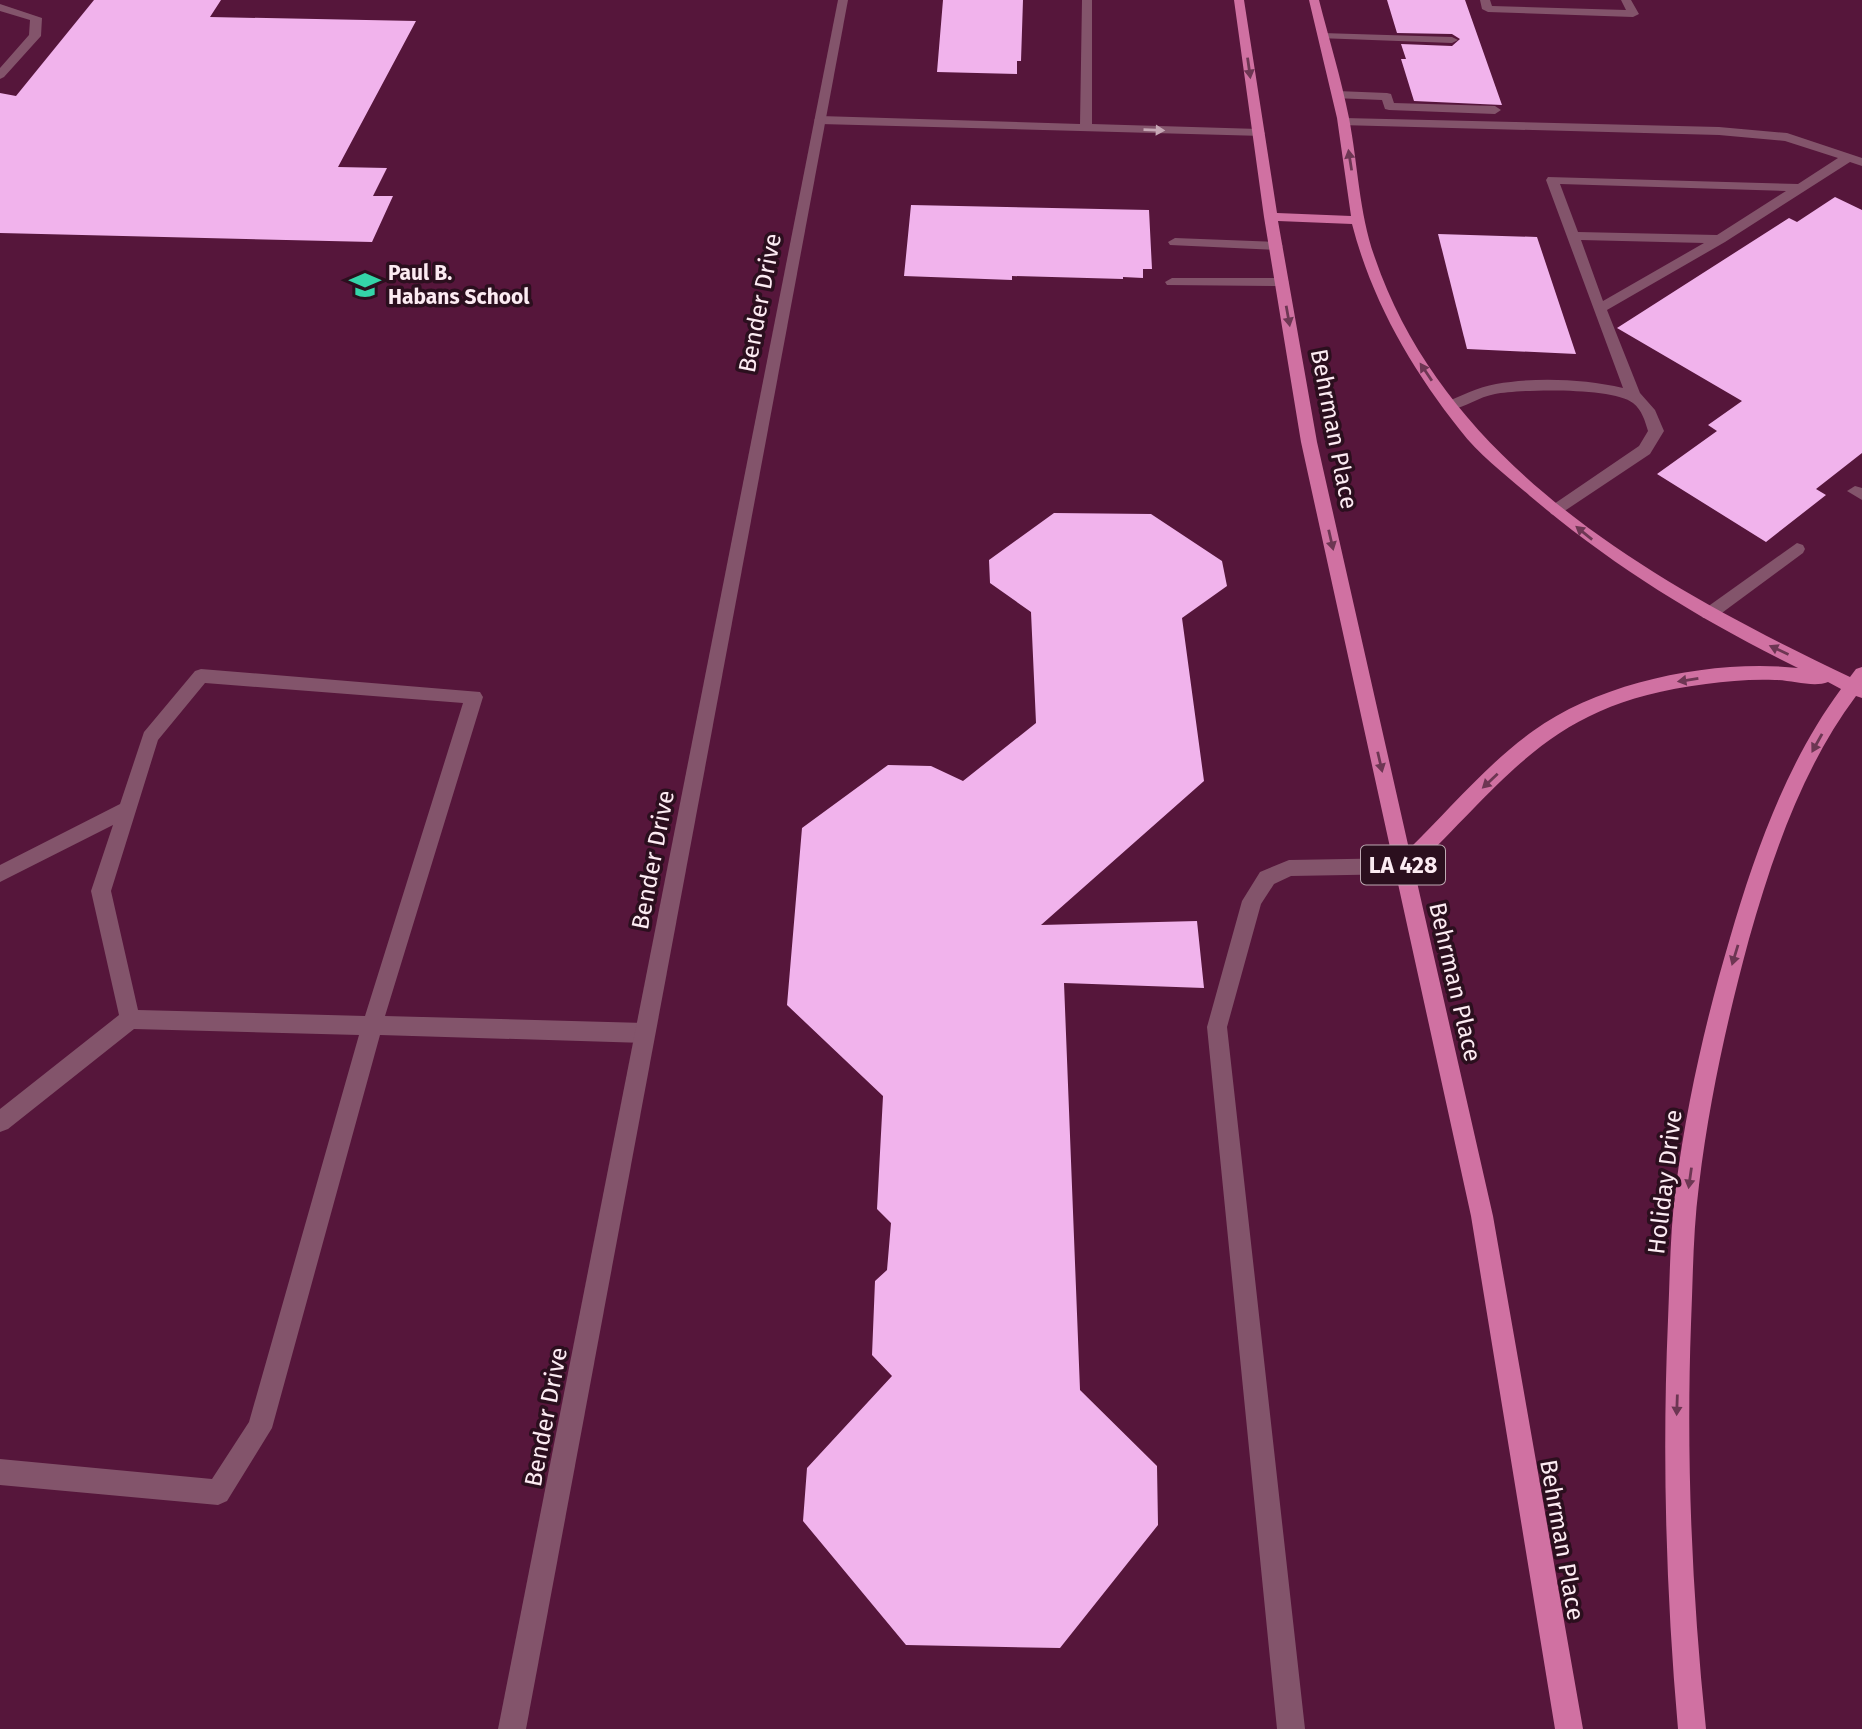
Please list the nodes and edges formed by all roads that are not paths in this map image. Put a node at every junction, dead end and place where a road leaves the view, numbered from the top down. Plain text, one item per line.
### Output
1 (843, 0) edge
2 (1087, 0) edge
3 (1239, 0) edge
4 (1314, 0) edge
5 (1485, 0) edge
6 (1626, 0) edge
7 (0, 7) edge
8 (1322, 36) junction
9 (1452, 40) dead end
10 (0, 75) edge
11 (1337, 95) junction
12 (1494, 110) dead end
13 (821, 120) junction
14 (1344, 122) junction
15 (1086, 128) junction
16 (1259, 133) junction
17 (1856, 159) edge
18 (1801, 188) junction
19 (1271, 218) junction
20 (1359, 220) junction
21 (1572, 236) junction
22 (1720, 239) junction
23 (1175, 242) dead end
24 (1276, 246) junction
25 (1172, 282) dead end
26 (1282, 282) junction
27 (1599, 309) junction
28 (1634, 396) junction
29 (1449, 406) junction
30 (1557, 510) junction
31 (1797, 549) dead end
32 (1709, 614) junction
33 (1859, 683) edge
34 (128, 808) junction
35 (1404, 866) junction
36 (0, 874) edge
37 (130, 1019) junction
38 (372, 1026) junction
39 (645, 1033) junction
40 (0, 1122) edge
41 (0, 1472) edge
42 (512, 1729) edge
43 (1291, 1729) edge
44 (1569, 1729) edge
45 (1692, 1729) edge

1 - 13 street, Bender Drive
2 - 15 street
3 -> 16 main road, Behrman Place / LA 428
4 - 8 main road
5 - 6 street
7 - 10 street
8 - 9 street
8 - 11 main road
11 - 12 street
11 - 14 main road
13 - 15 street
13 - 39 street, Bender Drive
14 - 17 street
20 -> 14 main road
15 -> 16 street
16 - 19 main road, Behrman Place / LA 428
17 - 18 street
18 - 21 street
18 - 22 street
19 - 20 main road
19 - 24 main road, Behrman Place / LA 428
29 -> 20 main road
21 - 22 street
21 - 27 street
22 - 27 street
23 - 24 street
24 - 26 main road, Behrman Place / LA 428
25 - 26 street
26 -> 35 main road, Behrman Place / LA 428
27 - 28 street
28 - 29 street
28 - 30 street
29 - 30 main road
32 -> 30 main road
31 - 32 street
33 -> 32 main road
33 -> 35 main road
33 -> 45 main road, Holiday Drive
34 - 36 street
34 - 37 street
34 - 38 street
35 - 43 street
35 - 44 main road, Behrman Place / LA 428
37 - 38 street
37 - 40 street
38 - 39 street
38 - 41 street
39 - 42 street, Bender Drive

